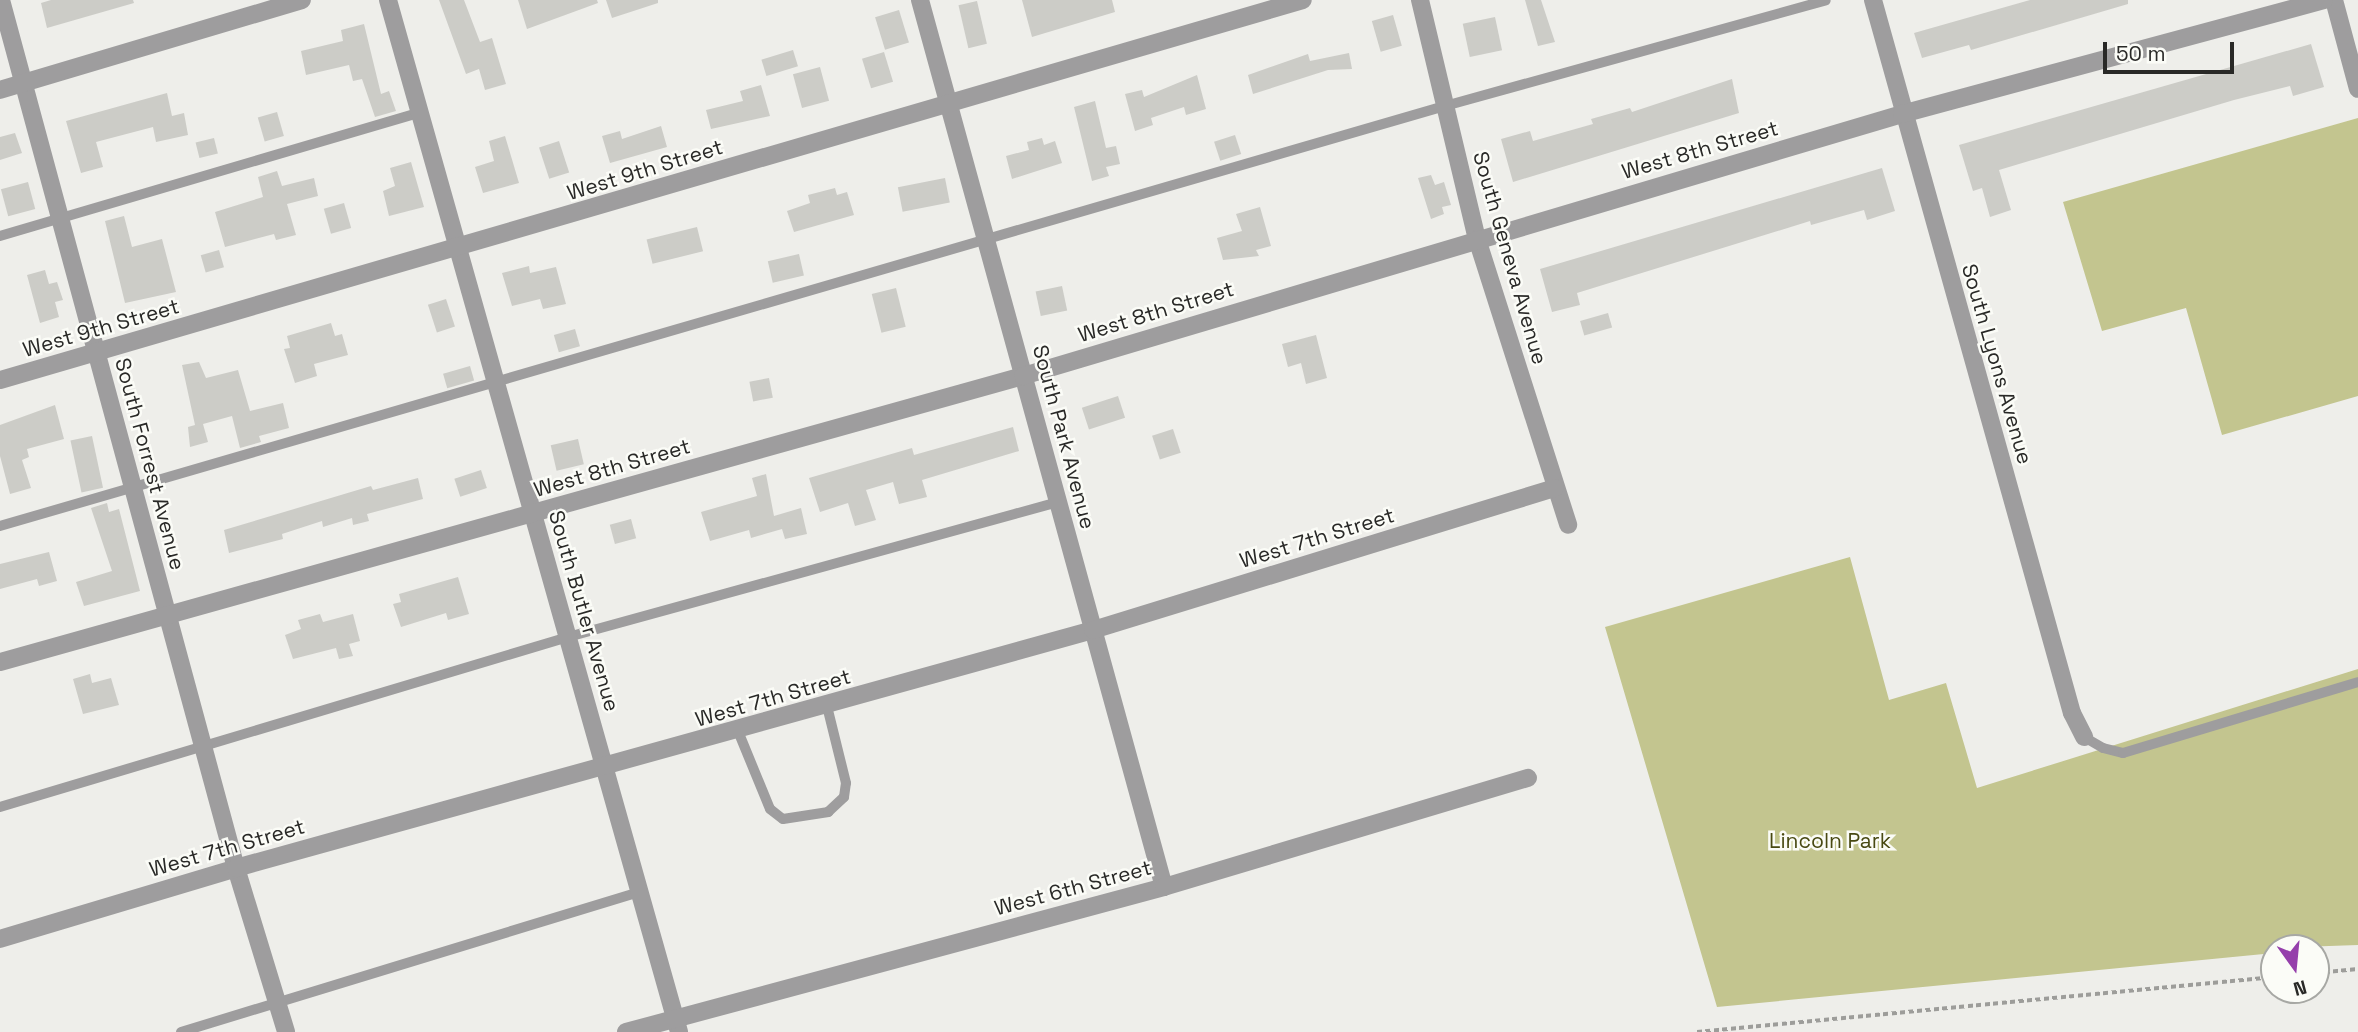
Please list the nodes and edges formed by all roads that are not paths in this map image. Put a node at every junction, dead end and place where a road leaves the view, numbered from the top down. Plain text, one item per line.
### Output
1 (1, 0) edge
2 (302, 0) edge
3 (388, 0) edge
4 (920, 0) edge
5 (1303, 0) edge
6 (1420, 0) edge
7 (1826, 0) edge
8 (1873, 0) edge
9 (2324, 0) edge
10 (2334, 0) edge
11 (2351, 36) edge
12 (24, 83) junction
13 (2358, 89) edge
14 (0, 90) edge
15 (948, 103) junction
16 (1446, 106) junction
17 (419, 112) junction
18 (1902, 114) junction
19 (60, 218) junction
20 (0, 236) edge
21 (1478, 239) junction
22 (986, 241) junction
23 (458, 250) junction
24 (96, 352) junction
25 (1023, 376) junction
26 (0, 380) edge
27 (495, 382) junction
28 (132, 486) junction
29 (1555, 488) junction
30 (1058, 502) junction
31 (533, 514) junction
32 (1568, 525) dead end
33 (0, 526) edge
34 (167, 613) junction
35 (1093, 630) junction
36 (568, 637) junction
37 (0, 662) edge
38 (2358, 682) edge
39 (827, 706) junction
40 (738, 732) junction
41 (2084, 737) joint
42 (203, 746) junction
43 (605, 769) junction
44 (1528, 778) dead end
45 (0, 807) edge
46 (236, 868) junction
47 (1164, 887) junction
48 (640, 892) junction
49 (0, 939) edge
50 (277, 1003) junction
51 (677, 1025) edge
52 (181, 1032) edge
53 (286, 1032) edge
54 (626, 1032) edge

1 - 12 street, South Forrest Avenue
2 - 12 street
3 - 17 street, South Butler Avenue
4 - 15 street, South Park Avenue
5 - 15 street, West 9th Street
6 - 16 street, South Geneva Avenue
7 - 16 lane
8 - 18 street, South Lyons Avenue
9 - 18 street, West 8th Street
10 - 11 street
11 - 13 street
12 - 14 street
12 - 19 street, South Forrest Avenue
15 - 22 street, South Park Avenue
15 - 23 street, West 9th Street
16 - 21 street, South Geneva Avenue
16 - 22 lane
17 - 19 lane
17 - 23 street, South Butler Avenue
18 - 21 street, West 8th Street
18 - 41 street, South Lyons Avenue
19 - 20 lane
19 - 24 street, South Forrest Avenue
21 - 25 street, West 8th Street
21 - 29 street, South Geneva Avenue
22 - 25 street, South Park Avenue
22 - 27 lane
23 - 24 street, West 9th Street
23 - 27 street, South Butler Avenue
24 - 26 street, West 9th Street
24 - 28 street, South Forrest Avenue
25 - 30 street, South Park Avenue
25 - 31 street, West 8th Street
27 - 28 lane
27 - 31 street, South Butler Avenue
28 - 33 lane
28 - 34 street, South Forrest Avenue
29 - 32 street, South Geneva Avenue
29 - 35 street, West 7th Street
30 - 35 street, South Park Avenue
30 - 36 lane
31 - 34 street, West 8th Street
31 - 36 street, South Butler Avenue
34 - 37 street, West 8th Street
34 - 42 street, South Forrest Avenue
35 - 39 street, West 7th Street
35 - 47 street, South Park Avenue
36 - 42 lane
36 - 43 street, South Butler Avenue
38 - 41 lane
39 - 40 street, West 7th Street
39 - 40 lane
40 - 43 street, West 7th Street
42 - 45 lane
42 - 46 street, South Forrest Avenue
43 - 46 street, West 7th Street
43 - 48 street, South Butler Avenue
44 - 47 street, West 6th Street
46 - 49 street, West 7th Street
46 - 50 street
47 - 51 street, West 6th Street
48 - 50 lane
48 - 51 street, South Butler Avenue
50 - 52 lane
50 - 53 street
51 - 54 street, West 6th Street

